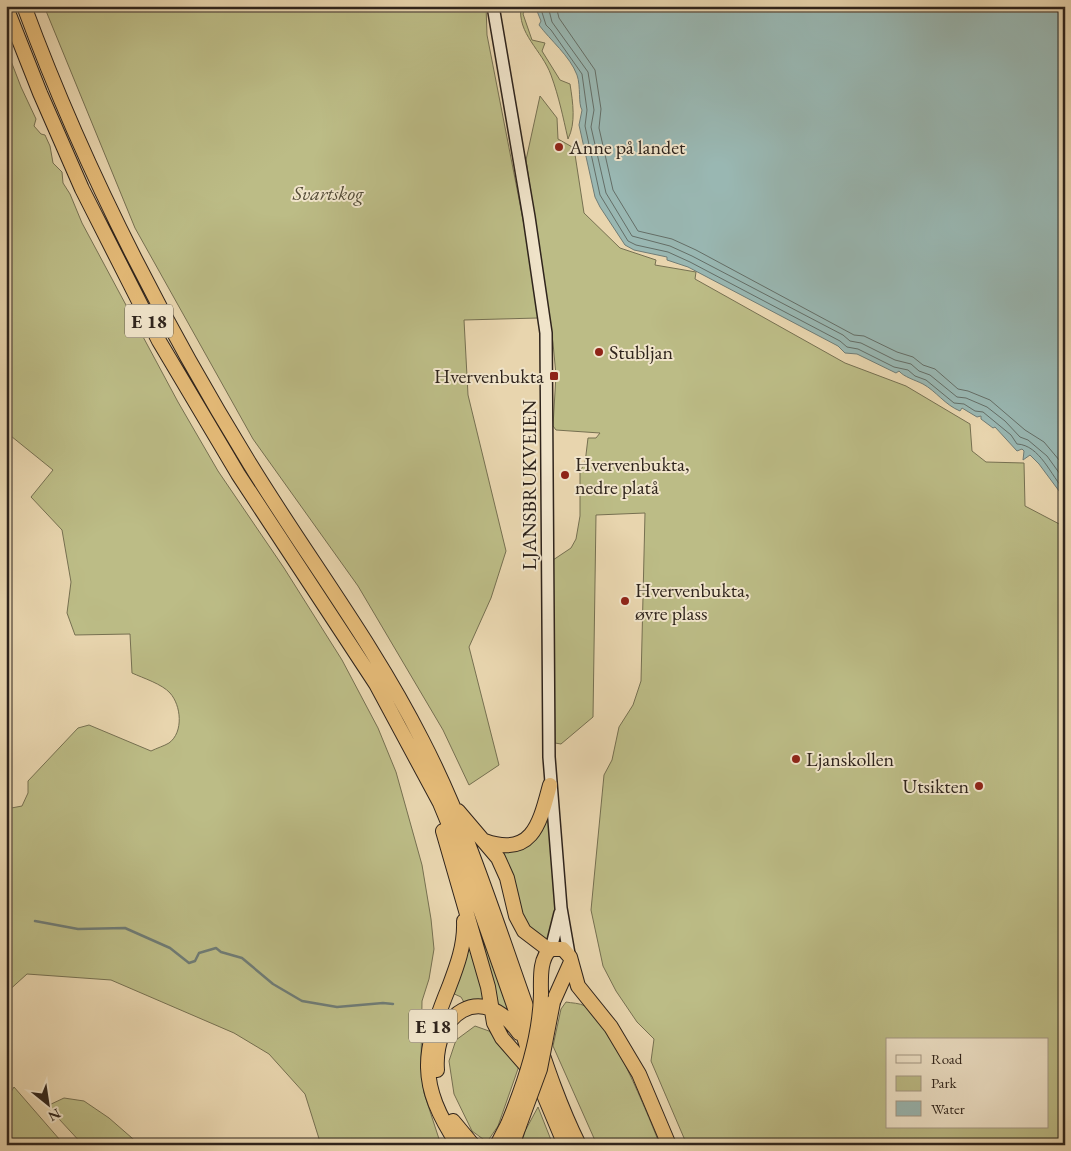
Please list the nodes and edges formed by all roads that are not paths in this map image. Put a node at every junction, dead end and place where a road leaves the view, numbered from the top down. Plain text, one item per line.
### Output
1 (24, 6) edge
2 (493, 6) edge
3 (6, 7) edge
4 (420, 767) junction
5 (550, 785) junction
6 (454, 807) junction
7 (485, 841) junction
8 (463, 905) junction
9 (561, 908) junction
10 (548, 954) junction
11 (568, 963) junction
12 (491, 1007) junction
13 (523, 1038) junction
14 (536, 1076) junction
15 (514, 1125) junction
16 (458, 1145) edge
17 (473, 1145) edge
18 (497, 1145) edge
19 (512, 1145) edge
20 (565, 1145) edge
21 (579, 1145) edge
22 (669, 1145) edge

1 - 6 highway, E 18
2 - 5 main road, LJANSBRUKVEIEN
3 - 4 highway, E 18
4 - 8 highway, E 18
4 - 13 highway, E 18
5 - 7 highway
5 - 9 main road, LJANSBRUKVEIEN
6 - 7 highway, E 18
6 - 21 highway, E 18
7 - 10 highway, E 18
8 - 12 highway, E 18
8 - 16 highway, E 18
9 - 10 main road, LJANSBRUKVEIEN
9 - 11 main road, LJANSBRUKVEIEN
10 - 11 highway, E 18
10 - 11 highway, E 18
10 - 15 highway, bridge
11 - 15 highway, bridge
11 - 22 highway
12 - 13 highway, E 18
12 - 14 highway, E 18
12 - 17 highway, E 18
13 - 14 highway, E 18
14 - 20 highway, E 18
15 - 18 highway
15 - 19 highway

